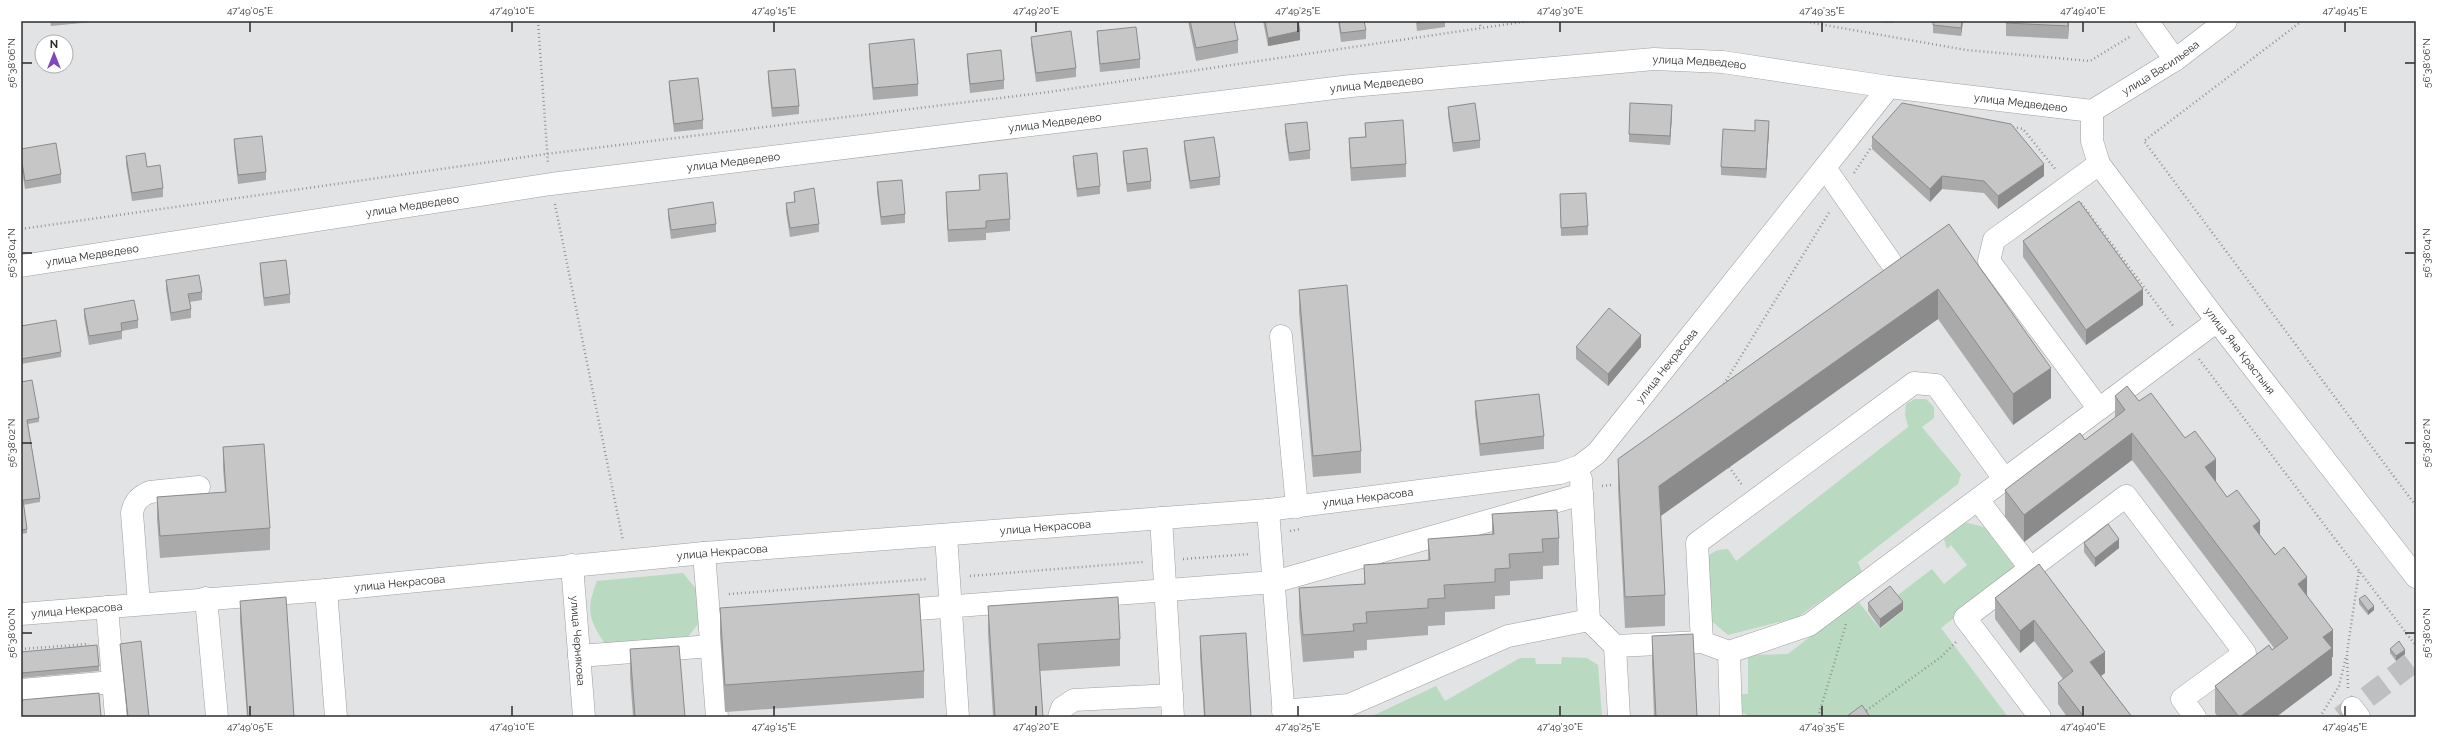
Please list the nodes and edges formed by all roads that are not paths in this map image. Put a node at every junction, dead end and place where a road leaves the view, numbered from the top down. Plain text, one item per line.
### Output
1 (2226, 21) edge
2 (2148, 22) edge
3 (2175, 60) junction
4 (1889, 87) junction
5 (2092, 111) junction
6 (2099, 164) junction
7 (1825, 168) junction
8 (1890, 261) dead end
9 (21, 266) edge
10 (2217, 321) junction
11 (1282, 336) dead end
12 (2099, 409) junction
13 (1580, 466) junction
14 (2005, 480) junction
15 (200, 487) dead end
16 (1582, 494) junction
17 (1978, 500) junction
18 (1297, 507) junction
19 (1268, 510) junction
20 (1161, 518) junction
21 (946, 535) junction
22 (704, 553) junction
23 (572, 565) junction
24 (2031, 569) junction
25 (2416, 577) edge
26 (1274, 582) junction
27 (326, 590) junction
28 (1165, 592) junction
29 (206, 598) junction
30 (139, 604) junction
31 (107, 607) junction
32 (951, 607) junction
33 (873, 613) edge
34 (21, 614) edge
35 (772, 620) edge
36 (1589, 620) junction
37 (711, 636) junction
38 (1702, 642) junction
39 (1615, 646) junction
40 (1729, 652) junction
41 (579, 656) junction
42 (113, 682) junction
43 (21, 690) edge
44 (1172, 695) junction
45 (1284, 714) edge
46 (1733, 716) edge
47 (116, 717) edge
48 (216, 717) edge
49 (336, 717) edge
50 (584, 717) edge
51 (717, 717) edge
52 (958, 717) edge
53 (1059, 717) edge
54 (1173, 717) edge
55 (1619, 717) edge
56 (2040, 717) edge
57 (2196, 717) edge

1 - 3 street, улица Васильева
2 - 3 street
3 - 5 street, улица Васильева
4 - 5 street, улица Медведево
4 - 7 street, улица Некрасова
4 - 9 street, улица Медведево
5 - 6 street, улица Яна Крастыня
6 - 10 street, улица Яна Крастыня
6 - 12 street
7 - 8 street
7 - 13 street, улица Некрасова
10 - 12 street
10 - 25 street, улица Яна Крастыня
11 - 18 street
12 - 14 street
13 - 16 street
13 - 18 street, улица Некрасова
14 - 17 street
14 - 38 street
15 - 30 street
16 - 26 street
16 - 36 street
17 - 24 street
17 - 40 street
18 - 19 street, улица Некрасова
19 - 20 street, улица Некрасова
19 - 26 street
20 - 21 street, улица Некрасова
20 - 28 street
21 - 22 street, улица Некрасова
21 - 32 street
22 - 23 street, улица Некрасова
22 - 37 street
23 - 27 street, улица Некрасова
23 - 41 street, улица Чернякова
24 - 56 street
24 - 57 street
26 - 28 street
26 - 45 street
27 - 29 street, улица Некрасова
27 - 49 street
28 - 32 street
28 - 44 street
29 - 30 street, улица Некрасова
29 - 48 street
30 - 31 street, улица Некрасова
31 - 34 street, улица Некрасова
31 - 42 street
32 - 33 street
32 - 52 street
35 - 37 street
36 - 39 street
36 - 45 street
37 - 41 street
37 - 51 street
38 - 39 street
38 - 40 street
39 - 55 street
40 - 46 street
41 - 50 street, улица Чернякова
42 - 43 street
42 - 47 street
44 - 53 street
44 - 54 street

